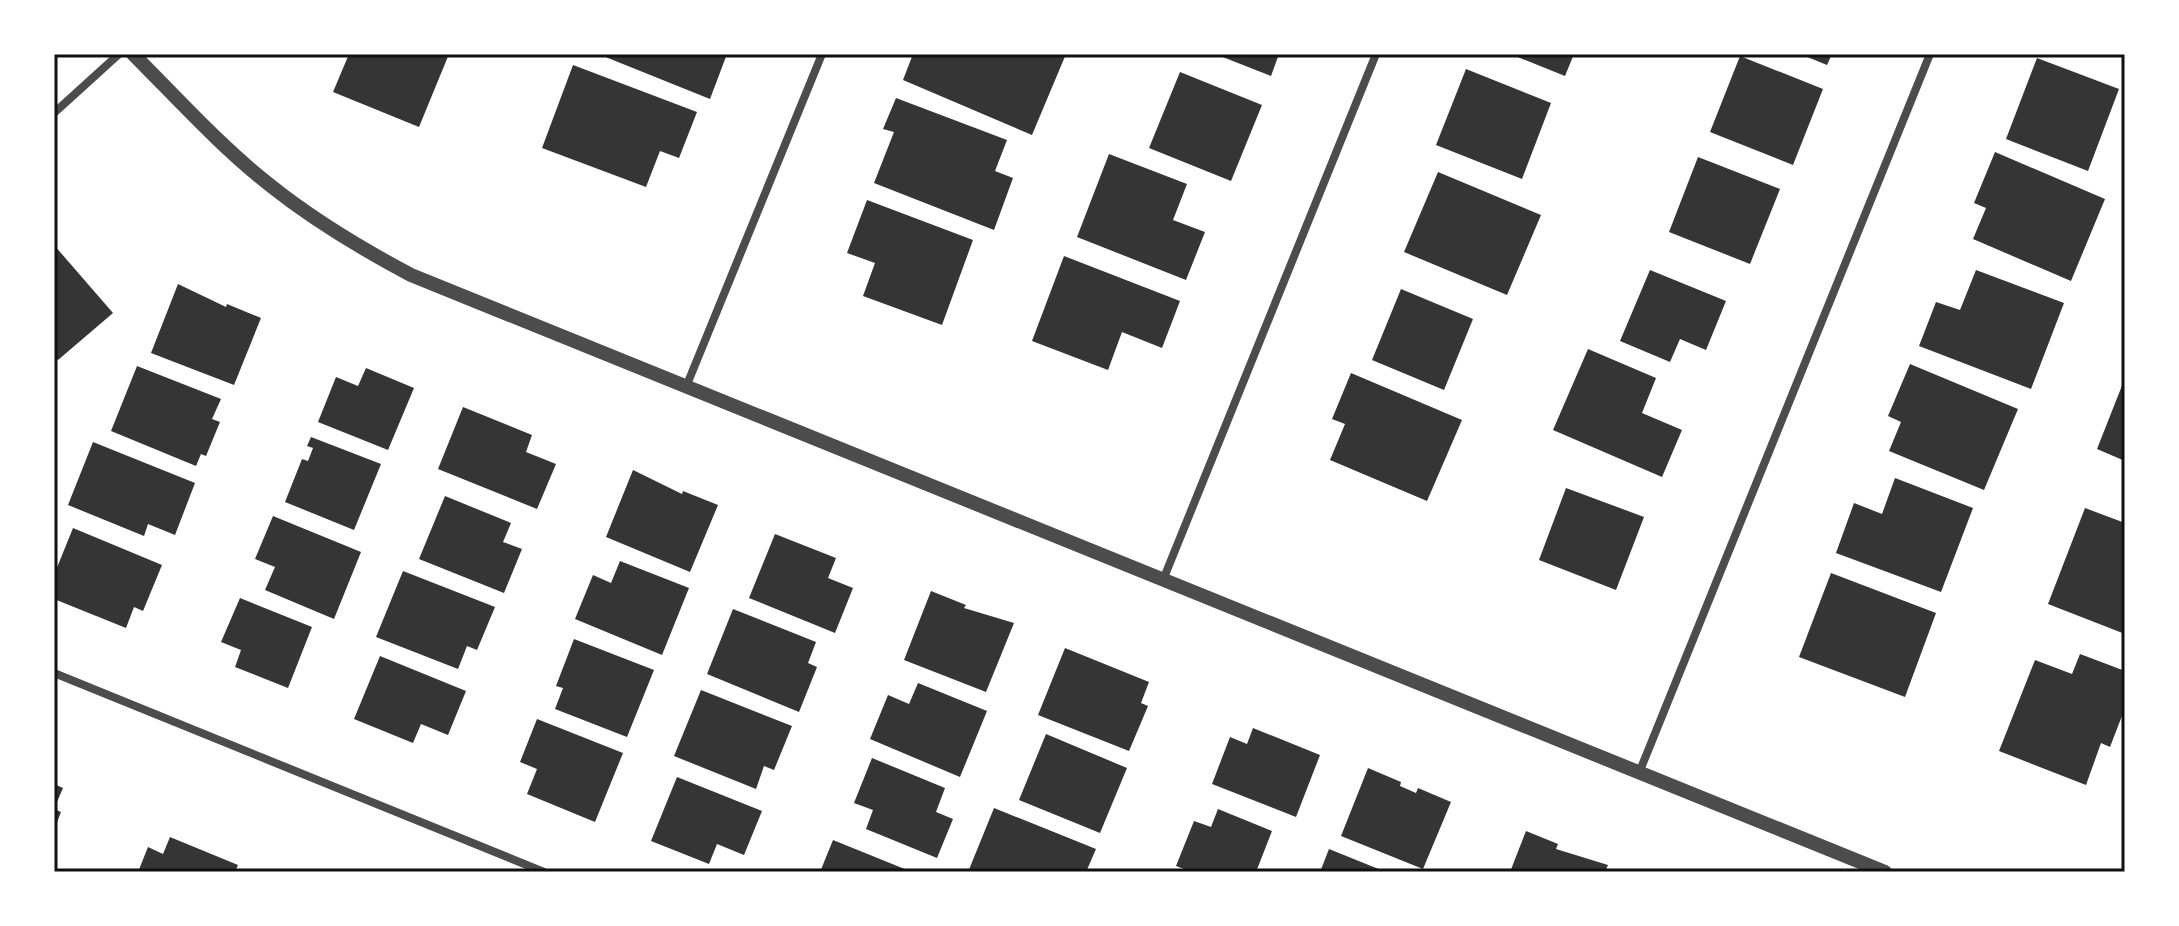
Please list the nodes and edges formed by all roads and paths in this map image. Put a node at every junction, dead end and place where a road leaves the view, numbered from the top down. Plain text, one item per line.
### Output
1 (119, 54) edge
2 (133, 54) edge
3 (822, 54) edge
4 (1376, 54) edge
5 (1930, 54) edge
6 (54, 113) edge
7 (686, 387) junction
8 (1163, 581) junction
9 (54, 673) edge
10 (1638, 773) junction
11 (544, 872) edge
12 (1885, 872) edge

1 - 6 street
2 - 7 street
3 - 7 street
4 - 8 street
5 - 10 street
7 - 8 street
8 - 10 street
9 - 11 street
10 - 12 street

